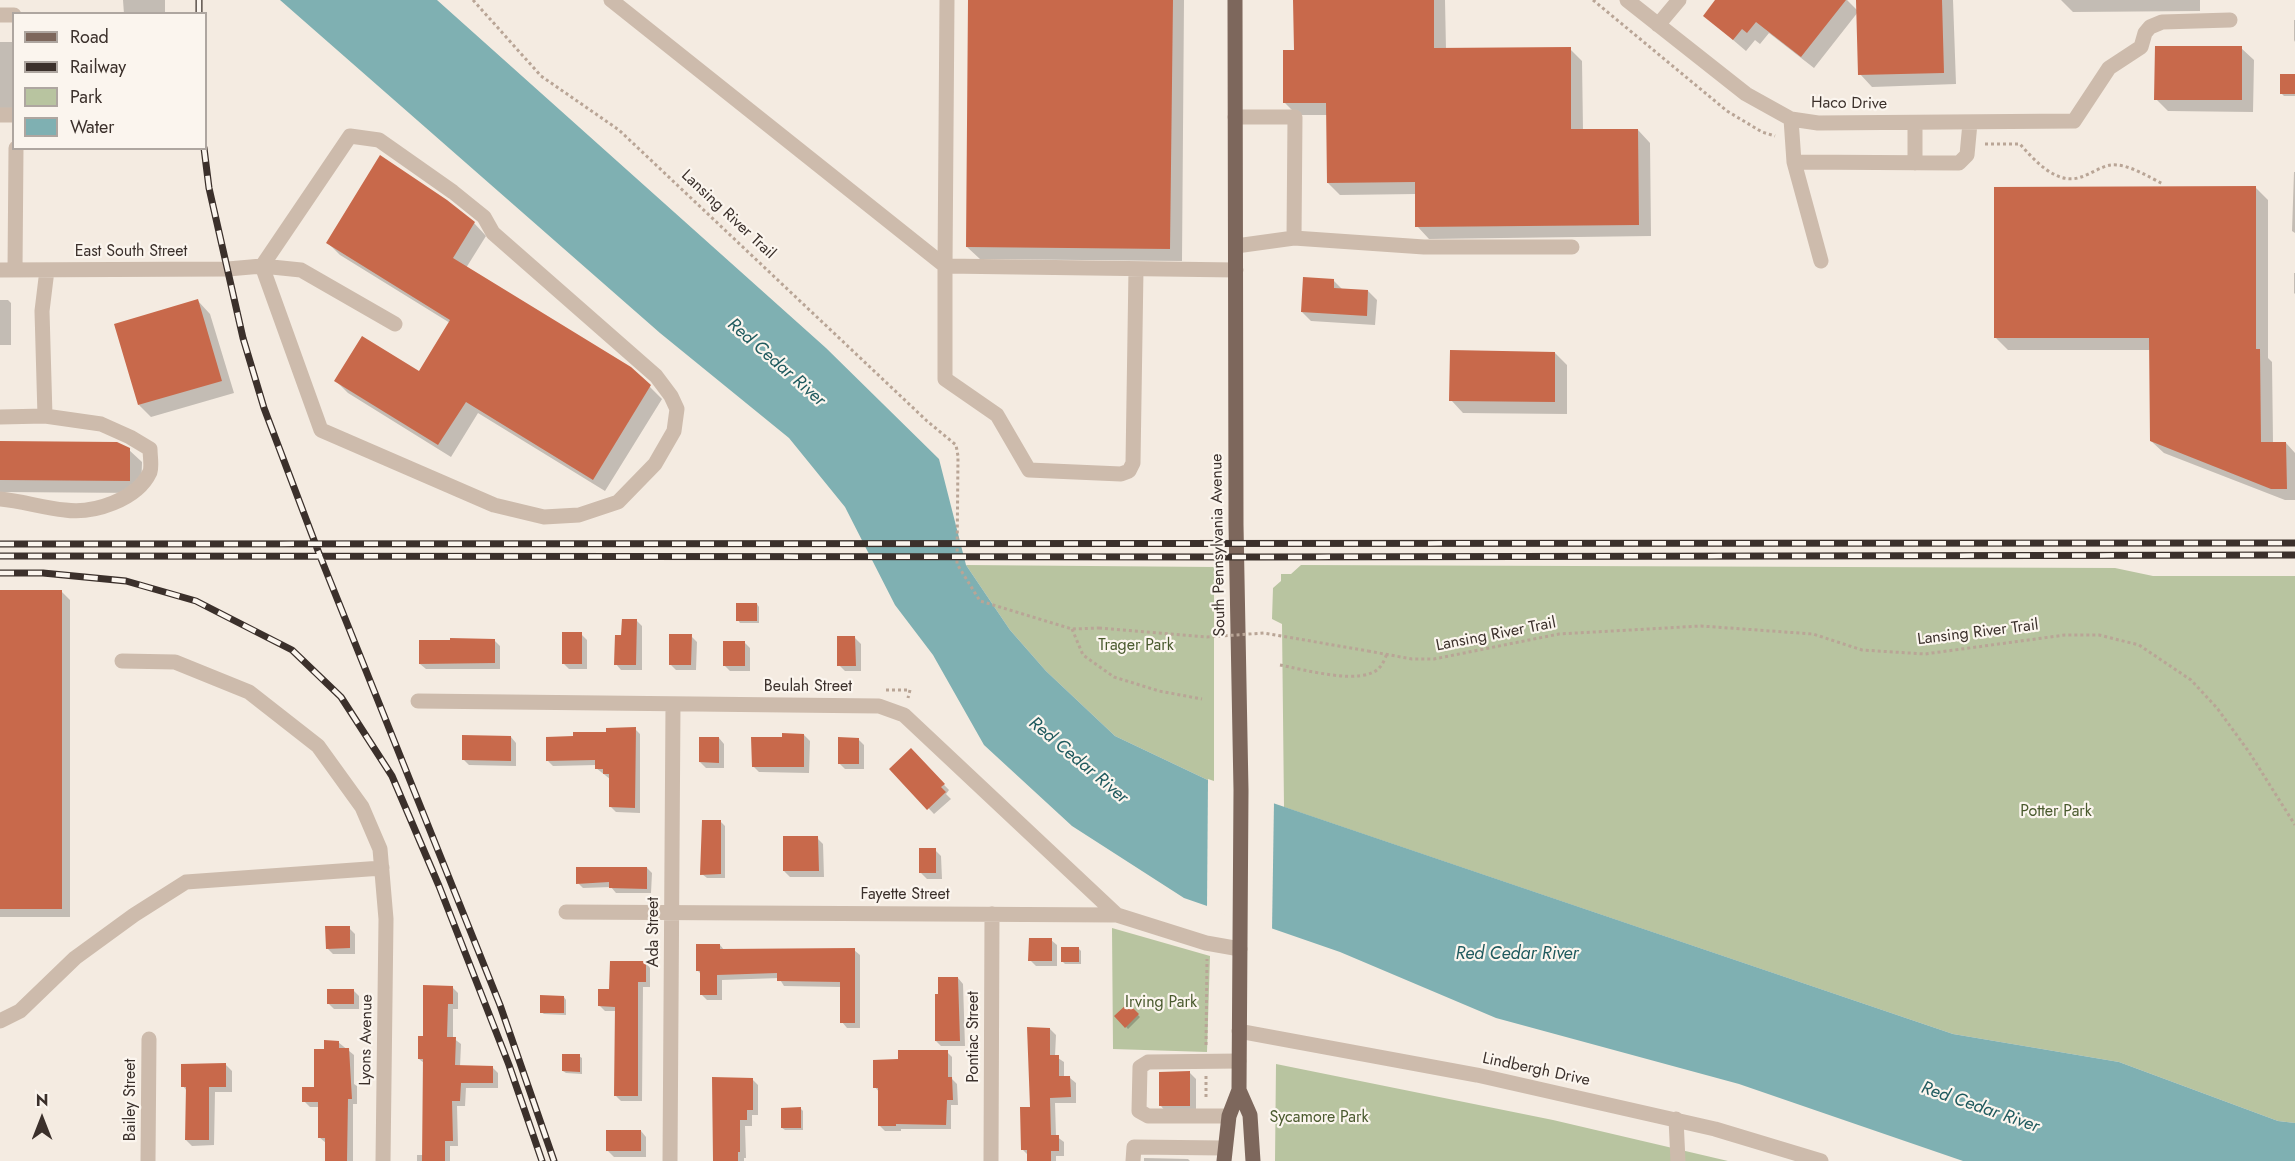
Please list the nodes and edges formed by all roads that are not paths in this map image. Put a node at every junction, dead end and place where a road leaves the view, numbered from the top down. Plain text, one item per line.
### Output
1 (611, 0) edge
2 (947, 0) edge
3 (1234, 0) edge
4 (1627, 0) edge
5 (1679, 0) edge
6 (2230, 20) dead end
7 (1658, 25) junction
8 (1235, 117) junction
9 (1791, 119) junction
10 (1915, 123) junction
11 (1970, 123) junction
12 (16, 150) edge
13 (1794, 162) junction
14 (1915, 163) junction
15 (1294, 238) junction
16 (1236, 246) junction
17 (1572, 247) dead end
18 (1821, 261) dead end
19 (262, 266) junction
20 (945, 266) junction
21 (1136, 269) junction
22 (8, 270) edge
23 (47, 270) junction
24 (1236, 270) junction
25 (395, 324) dead end
26 (45, 416) junction
27 (0, 417) edge
28 (0, 499) edge
29 (122, 661) dead end
30 (418, 701) dead end
31 (673, 704) junction
32 (382, 868) junction
33 (566, 912) dead end
34 (672, 912) junction
35 (992, 914) junction
36 (1117, 915) junction
37 (1240, 949) junction
38 (0, 1021) edge
39 (1239, 1031) junction
40 (149, 1039) dead end
41 (1239, 1061) junction
42 (1239, 1090) junction
43 (1229, 1116) junction
44 (1676, 1119) junction
45 (1224, 1155) edge
46 (148, 1161) edge
47 (383, 1161) edge
48 (670, 1161) edge
49 (991, 1161) edge
50 (1133, 1161) edge
51 (1253, 1161) edge
52 (1678, 1161) edge
53 (1821, 1161) edge

1 - 20 street
2 - 20 street
3 - 8 main road, South Pennsylvania Avenue
4 - 7 street, Haco Drive
5 - 7 street
6 - 11 street, Haco Drive
7 - 9 street, Haco Drive
8 - 15 street
8 - 16 main road, South Pennsylvania Avenue
9 - 10 street, Haco Drive
9 - 13 street
10 - 11 street, Haco Drive
10 - 14 street
11 - 14 street
12 - 22 street
13 - 14 street
13 - 18 street
15 - 16 street
15 - 17 street
16 - 24 main road, South Pennsylvania Avenue
19 - 19 street
19 - 23 street, East South Street
19 - 25 street, East South Street
20 - 21 street
20 - 21 street
21 - 24 street
22 - 23 street, East South Street
23 - 26 street
24 - 37 main road, South Pennsylvania Avenue
26 - 27 street
26 - 28 street
29 - 32 street, Lyons Avenue
30 - 31 street, Beulah Street
31 - 34 street, Ada Street
31 - 36 street, Beulah Street
32 - 38 street
32 - 47 street, Lyons Avenue
33 - 34 street, Fayette Street
34 - 35 street, Fayette Street
34 - 48 street, Ada Street
35 - 36 street, Fayette Street
35 - 49 street, Pontiac Street
36 - 37 street, Fayette Street
37 - 39 main road, South Pennsylvania Avenue
39 - 41 main road, South Pennsylvania Avenue
39 - 44 street, Lindbergh Drive
40 - 46 street, Bailey Street
41 - 42 main road, South Pennsylvania Avenue
41 - 43 street
42 - 43 main road, South Pennsylvania Avenue
42 - 51 main road, South Pennsylvania Avenue
43 - 45 main road, South Pennsylvania Avenue
44 - 52 street
44 - 53 street, Lindbergh Drive
45 - 50 street

